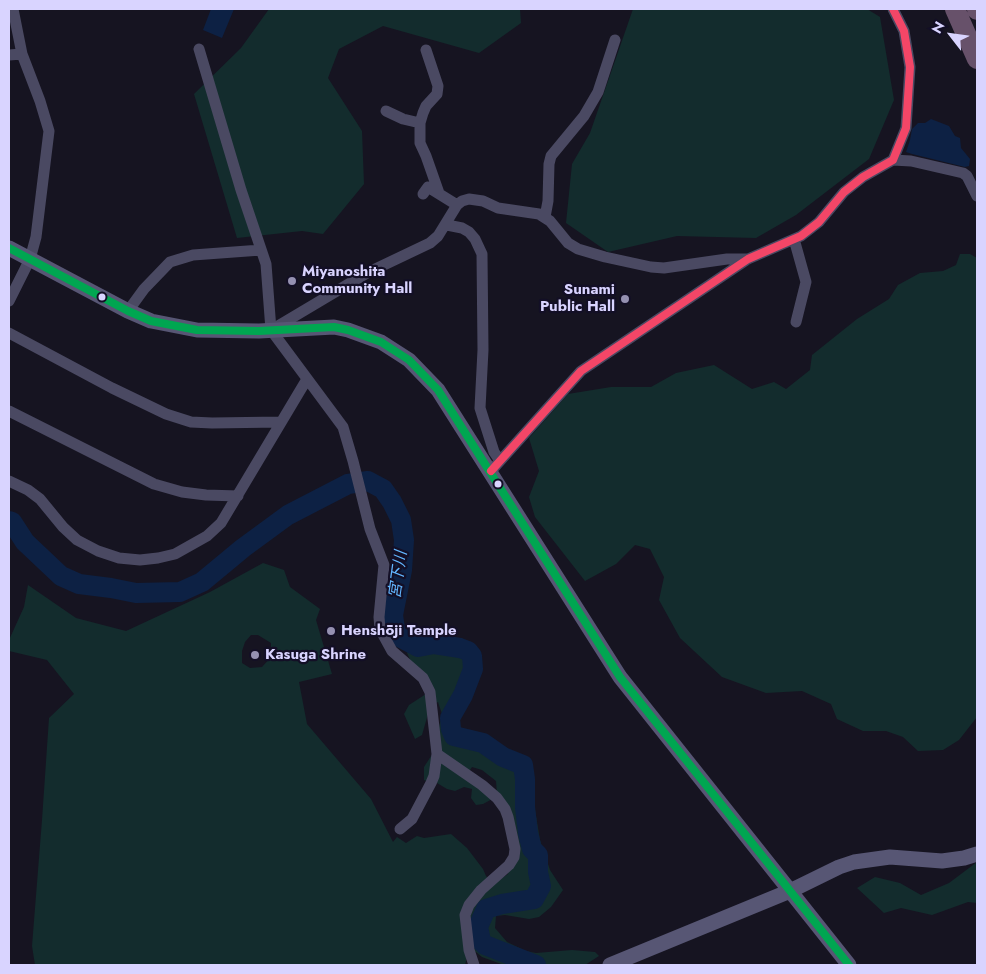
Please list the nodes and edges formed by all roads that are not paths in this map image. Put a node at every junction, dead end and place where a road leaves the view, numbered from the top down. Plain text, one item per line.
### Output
1 (13, 9) edge
2 (892, 9) edge
3 (955, 9) edge
4 (615, 40) dead end
5 (199, 49) dead end
6 (426, 50) dead end
7 (22, 54) junction
8 (9, 55) edge
9 (977, 59) edge
10 (386, 111) dead end
11 (420, 122) junction
12 (893, 160) junction
13 (438, 193) junction
14 (423, 194) dead end
15 (977, 196) edge
16 (457, 205) junction
17 (544, 217) junction
18 (447, 224) junction
19 (794, 239) junction
20 (9, 248) edge
21 (261, 250) junction
22 (748, 258) junction
23 (30, 259) junction
24 (9, 301) edge
25 (128, 311) junction
26 (796, 322) dead end
27 (271, 330) junction
28 (9, 333) edge
29 (307, 379) junction
30 (9, 411) edge
31 (280, 422) junction
32 (495, 466) junction
33 (9, 481) edge
34 (238, 496) junction
35 (437, 754) junction
36 (400, 829) dead end
37 (977, 854) edge
38 (790, 891) junction
39 (474, 965) edge
40 (610, 965) edge
41 (849, 965) edge

1 - 7 street
2 - 12 street
3 - 9 highway
4 - 17 street
5 - 21 street
6 - 11 street
7 - 8 street
7 - 23 street
10 - 11 street
11 - 13 street
12 - 15 street
12 - 19 street
13 - 14 street
13 - 16 street
16 - 17 street
16 - 18 street
17 - 22 street
18 - 27 street
18 - 32 street
19 - 22 street
19 - 26 street
20 - 23 street
21 - 25 street
21 - 27 street
22 - 32 street
23 - 24 street
23 - 25 street
25 - 27 street
27 - 29 street
27 - 32 street
28 - 31 street
29 - 31 street
29 - 35 street
30 - 34 street
31 - 34 street
32 - 38 street
33 - 34 street
35 - 36 street
35 - 39 street
37 - 38 street
38 - 40 street
38 - 41 street

